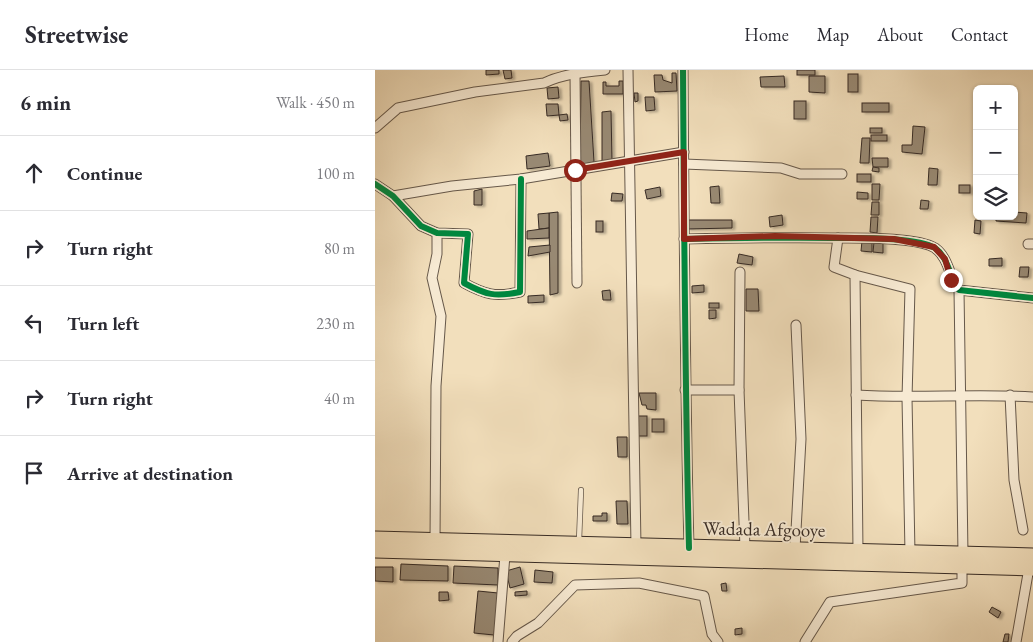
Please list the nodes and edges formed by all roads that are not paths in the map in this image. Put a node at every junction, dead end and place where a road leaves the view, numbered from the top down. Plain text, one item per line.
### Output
1 (605, 70) edge
2 (628, 70) edge
3 (683, 70) edge
4 (575, 74) junction
5 (375, 128) edge
6 (684, 152) junction
7 (630, 162) junction
8 (684, 164) junction
9 (575, 170) junction
10 (842, 174) dead end
11 (521, 179) junction
12 (375, 184) edge
13 (393, 196) junction
14 (437, 234) junction
15 (838, 238) junction
16 (684, 239) junction
17 (740, 272) dead end
18 (855, 275) junction
19 (577, 284) dead end
20 (959, 290) junction
21 (1033, 298) edge
22 (796, 325) dead end
23 (685, 390) junction
24 (739, 390) junction
25 (959, 395) junction
26 (1010, 395) junction
27 (857, 396) junction
28 (1033, 397) edge
29 (907, 398) junction
30 (581, 490) dead end
31 (1023, 530) dead end
32 (375, 539) edge
33 (435, 542) junction
34 (579, 545) junction
35 (636, 546) junction
36 (689, 548) junction
37 (745, 548) junction
38 (795, 549) junction
39 (375, 550) edge
40 (858, 551) junction
41 (910, 553) junction
42 (505, 555) junction
43 (963, 560) junction
44 (1032, 564) edge
45 (498, 642) edge
46 (512, 642) edge
47 (718, 642) edge
48 (805, 642) edge
49 (1016, 642) edge

1 - 4 street
2 - 7 street
3 - 6 street
4 - 5 street
4 - 9 street
6 - 7 street
6 - 8 street
7 - 9 street
7 - 35 street
8 - 10 street
8 - 16 street
9 - 11 street
9 - 19 street
11 - 13 street
11 - 14 street
12 - 13 street
13 - 14 street
14 - 33 street
15 - 16 street
15 - 18 street
15 - 20 street
16 - 23 street
17 - 24 street
18 - 27 street
18 - 29 street
20 - 21 street
20 - 25 street
22 - 38 street
23 - 24 street
23 - 36 street
24 - 37 street
25 - 26 street
25 - 29 street
25 - 43 street
26 - 28 street
26 - 31 street
27 - 29 street
27 - 40 street
29 - 41 street
30 - 34 lane
32 - 33 highway, Wadada Afgooye
33 - 34 highway, Wadada Afgooye
34 - 35 highway, Wadada Afgooye
35 - 36 highway, Wadada Afgooye
36 - 37 highway, Wadada Afgooye
37 - 38 highway, Wadada Afgooye
38 - 40 highway, Wadada Afgooye
39 - 42 highway, Wadada Afgooye
40 - 41 highway, Wadada Afgooye
41 - 43 highway, Wadada Afgooye
42 - 43 highway, Wadada Afgooye
42 - 45 street
43 - 44 highway, Wadada Afgooye
43 - 48 street
44 - 49 street
46 - 47 street

